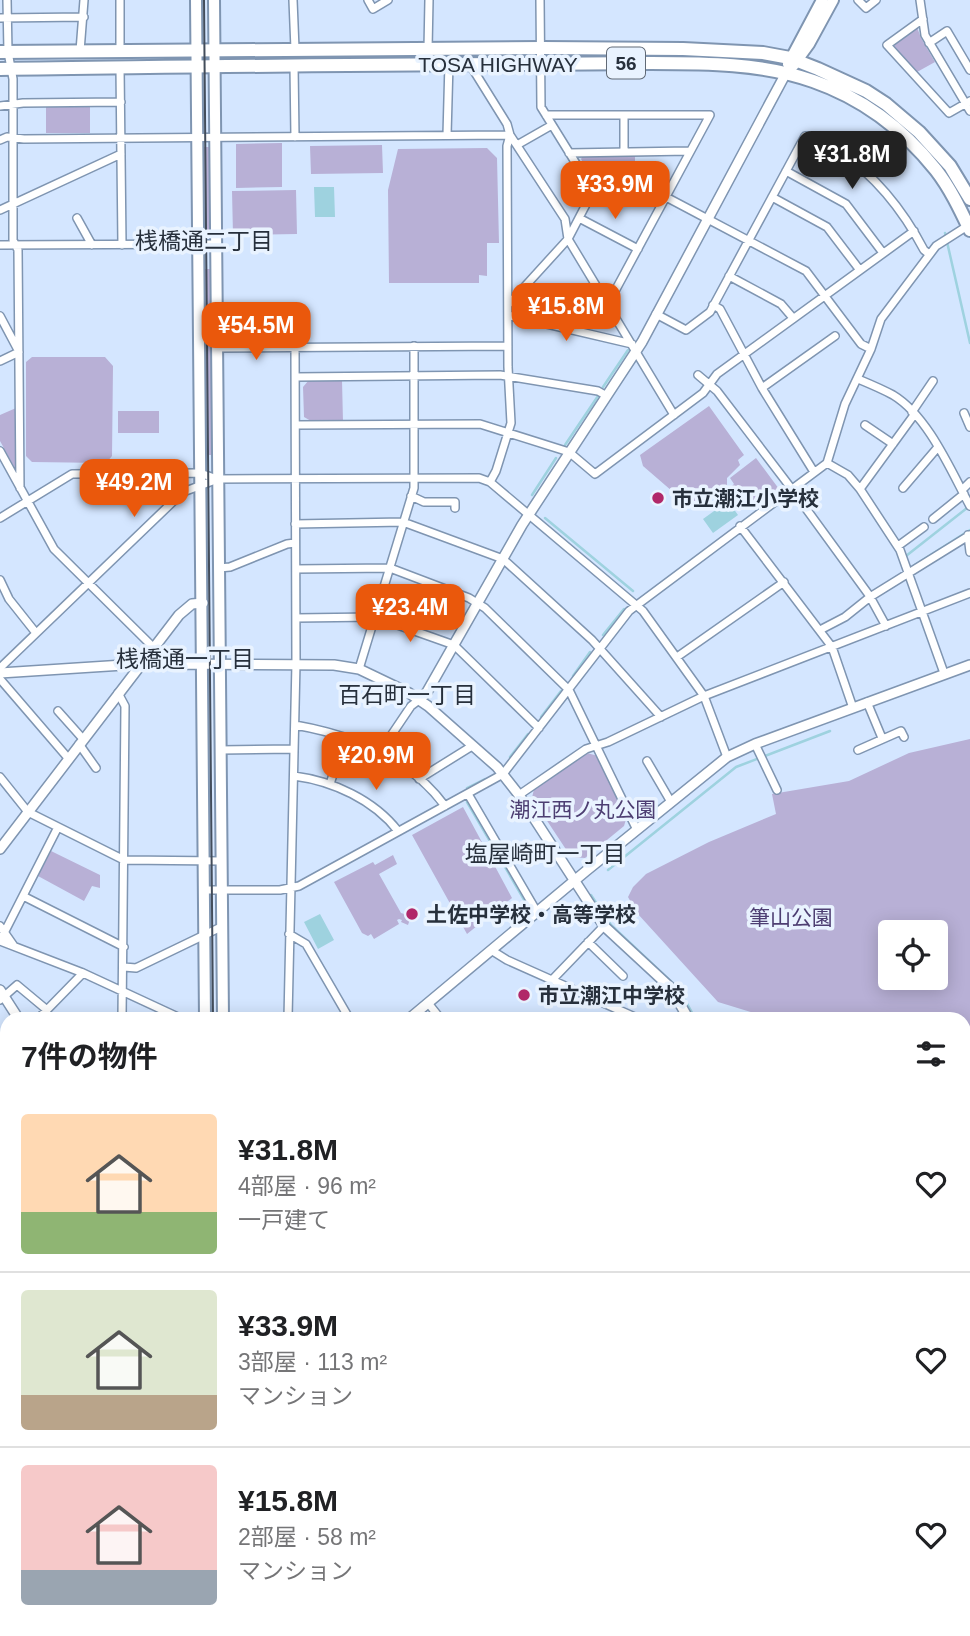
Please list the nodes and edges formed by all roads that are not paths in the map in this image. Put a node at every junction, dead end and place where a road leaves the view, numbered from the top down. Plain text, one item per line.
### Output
1 (7, 0) edge
2 (84, 0) edge
3 (120, 0) edge
4 (196, 0) edge
5 (214, 0) edge
6 (293, 0) edge
7 (368, 0) edge
8 (388, 0) edge
9 (429, 0) edge
10 (540, 0) edge
11 (822, 0) edge
12 (833, 0) edge
13 (858, 0) edge
14 (876, 0) edge
15 (920, 0) edge
16 (4, 18) edge
17 (84, 18) junction
18 (923, 19) junction
19 (929, 43) junction
20 (542, 48) junction
21 (295, 49) junction
22 (428, 49) junction
23 (214, 50) junction
24 (80, 51) junction
25 (120, 51) junction
26 (196, 51) junction
27 (4, 52) edge
28 (794, 59) junction
29 (449, 63) junction
30 (468, 63) junction
31 (542, 63) junction
32 (197, 66) junction
33 (214, 66) junction
34 (294, 66) junction
35 (120, 68) junction
36 (5, 69) edge
37 (970, 70) edge
38 (786, 73) junction
39 (121, 102) junction
40 (12, 104) junction
41 (0, 106) edge
42 (969, 106) edge
43 (545, 115) junction
44 (624, 115) junction
45 (552, 125) junction
46 (447, 135) junction
47 (510, 135) junction
48 (14, 137) junction
49 (197, 137) junction
50 (215, 137) junction
51 (295, 137) junction
52 (121, 138) junction
53 (0, 140) edge
54 (517, 145) junction
55 (624, 151) junction
56 (690, 151) junction
57 (569, 153) junction
58 (121, 154) junction
59 (786, 171) junction
60 (593, 191) junction
61 (666, 197) junction
62 (772, 197) junction
63 (970, 199) edge
64 (13, 204) junction
65 (0, 211) edge
66 (77, 218) dead end
67 (579, 218) junction
68 (707, 219) junction
69 (969, 227) edge
70 (914, 231) junction
71 (568, 239) junction
72 (749, 241) junction
73 (198, 244) junction
74 (216, 244) junction
75 (0, 245) edge
76 (92, 245) junction
77 (122, 245) junction
78 (16, 246) junction
79 (638, 249) junction
80 (883, 253) junction
81 (929, 254) junction
82 (859, 270) junction
83 (729, 276) junction
84 (824, 295) junction
85 (607, 304) junction
86 (713, 305) junction
87 (508, 306) junction
88 (656, 314) junction
89 (508, 315) junction
90 (0, 316) edge
91 (793, 318) junction
92 (835, 336) dead end
93 (414, 346) junction
94 (508, 346) junction
95 (216, 348) junction
96 (295, 348) junction
97 (634, 348) junction
98 (871, 349) junction
99 (19, 352) junction
100 (744, 354) junction
101 (0, 361) edge
102 (698, 375) dead end
103 (414, 376) junction
104 (296, 377) junction
105 (509, 377) junction
106 (858, 379) junction
107 (933, 381) dead end
108 (710, 384) junction
109 (762, 388) junction
110 (607, 396) junction
111 (913, 413) junction
112 (964, 413) dead end
113 (674, 415) junction
114 (414, 424) junction
115 (296, 425) junction
116 (865, 425) dead end
117 (970, 426) edge
118 (509, 433) junction
119 (893, 444) junction
120 (939, 447) junction
121 (0, 451) edge
122 (569, 452) junction
123 (827, 463) junction
124 (814, 472) junction
125 (201, 478) junction
126 (296, 478) junction
127 (415, 478) junction
128 (218, 479) junction
129 (490, 482) junction
130 (970, 482) edge
131 (20, 488) junction
132 (791, 488) junction
133 (903, 488) dead end
134 (860, 489) junction
135 (963, 492) junction
136 (411, 496) junction
137 (27, 501) junction
138 (970, 506) edge
139 (455, 508) dead end
140 (528, 514) junction
141 (0, 518) edge
142 (933, 519) dead end
143 (403, 522) junction
144 (295, 524) junction
145 (740, 526) junction
146 (924, 527) dead end
147 (969, 535) edge
148 (295, 543) junction
149 (898, 546) junction
150 (970, 552) edge
151 (503, 559) junction
152 (219, 568) junction
153 (390, 568) junction
154 (296, 569) junction
155 (909, 572) junction
156 (0, 580) edge
157 (784, 582) junction
158 (88, 584) junction
159 (970, 593) edge
160 (870, 597) junction
161 (478, 602) junction
162 (203, 603) junction
163 (637, 604) junction
164 (922, 611) junction
165 (375, 617) junction
166 (296, 618) junction
167 (886, 626) junction
168 (820, 630) junction
169 (36, 633) junction
170 (454, 645) junction
171 (153, 646) junction
172 (832, 647) junction
173 (600, 648) junction
174 (677, 657) junction
175 (296, 663) junction
176 (139, 664) junction
177 (202, 664) junction
178 (219, 664) junction
179 (970, 665) edge
180 (0, 670) edge
181 (359, 670) junction
182 (944, 673) junction
183 (0, 679) edge
184 (569, 690) junction
185 (118, 693) junction
186 (704, 696) junction
187 (419, 700) junction
188 (867, 702) junction
189 (853, 708) junction
190 (58, 711) dead end
191 (661, 717) junction
192 (295, 725) junction
193 (540, 729) junction
194 (345, 737) junction
195 (904, 737) dead end
196 (882, 738) junction
197 (81, 741) junction
198 (597, 744) junction
199 (755, 744) junction
200 (472, 746) junction
201 (294, 749) junction
202 (220, 750) junction
203 (858, 750) dead end
204 (380, 752) junction
205 (727, 757) junction
206 (68, 758) junction
207 (647, 761) dead end
208 (96, 768) dead end
209 (503, 774) junction
210 (293, 776) junction
211 (0, 777) edge
212 (419, 779) junction
213 (330, 784) junction
214 (777, 790) dead end
215 (468, 794) junction
216 (519, 795) junction
217 (671, 802) junction
218 (444, 806) junction
219 (28, 812) junction
220 (58, 827) junction
221 (637, 830) junction
222 (398, 831) junction
223 (0, 849) edge
224 (124, 860) junction
225 (205, 861) junction
226 (221, 861) junction
227 (576, 880) junction
228 (290, 889) junction
229 (205, 890) junction
230 (221, 890) junction
231 (23, 896) junction
232 (537, 912) junction
233 (604, 926) junction
234 (222, 927) junction
235 (2, 929) edge
236 (205, 934) junction
237 (289, 934) junction
238 (588, 942) junction
239 (7, 945) edge
240 (124, 947) junction
241 (491, 950) junction
242 (124, 967) junction
243 (83, 973) junction
244 (623, 976) dead end
245 (552, 980) junction
246 (123, 994) junction
247 (2, 995) edge
248 (428, 1003) junction
249 (47, 1010) joint
250 (14, 1012) edge
251 (122, 1012) edge
252 (166, 1012) edge
253 (205, 1012) edge
254 (223, 1012) edge
255 (288, 1012) edge
256 (346, 1012) edge
257 (417, 1012) edge
258 (435, 1012) edge
259 (624, 1012) edge
260 (685, 1012) edge

1 - 16 street
2 - 17 street
3 - 25 street
4 - 26 main road
5 - 23 main road
6 - 21 street
7 - 8 street
9 - 22 street
10 - 20 street
11 - 28 main road
12 - 28 main road
13 - 14 street
15 - 18 street
16 - 17 street
16 - 27 street
17 - 24 street
18 - 19 street
18 - 42 street
19 - 37 street
19 - 42 street
20 - 22 highway, TOSA HIGHWAY / 56
20 - 28 highway, TOSA HIGHWAY / 56
20 - 31 street
21 - 22 highway, TOSA HIGHWAY / 56
21 - 23 highway, TOSA HIGHWAY / 56
23 - 26 highway, TOSA HIGHWAY / 56
23 - 33 main road
24 - 25 highway, TOSA HIGHWAY / 56
24 - 27 highway, TOSA HIGHWAY / 56
25 - 26 highway, TOSA HIGHWAY / 56
26 - 32 main road
27 - 36 street
28 - 38 main road
28 - 63 highway, TOSA HIGHWAY / 56
29 - 30 highway, TOSA HIGHWAY / 56
29 - 34 highway, TOSA HIGHWAY / 56
29 - 46 street
30 - 31 highway, TOSA HIGHWAY / 56
30 - 47 street
31 - 38 highway, TOSA HIGHWAY / 56
31 - 43 street
32 - 33 highway, TOSA HIGHWAY / 56
32 - 35 highway, TOSA HIGHWAY / 56
32 - 49 main road
33 - 34 highway, TOSA HIGHWAY / 56
33 - 50 main road
34 - 51 street
35 - 36 highway, TOSA HIGHWAY / 56
35 - 39 street
36 - 40 street
38 - 68 street
38 - 69 highway, TOSA HIGHWAY / 56
39 - 40 street
39 - 52 street
40 - 41 street
40 - 48 street
43 - 44 street
43 - 45 street
44 - 55 street
44 - 56 street
45 - 54 street
45 - 57 street
46 - 47 street
46 - 51 street
47 - 54 street
47 - 87 street
48 - 52 street
48 - 53 street
48 - 64 street
49 - 50 street
49 - 52 street
49 - 73 main road
50 - 51 street
50 - 74 main road
52 - 58 street
54 - 71 street
55 - 56 street
55 - 57 street
56 - 61 street
57 - 60 street
58 - 64 street
58 - 77 street
59 - 62 street
59 - 70 street
59 - 80 street
60 - 61 street
60 - 67 street
61 - 68 street
61 - 79 street
62 - 72 street
62 - 82 street
64 - 65 street
64 - 78 street
66 - 76 street
67 - 71 street
67 - 79 street
68 - 72 street
68 - 88 street
69 - 81 street
70 - 80 street
70 - 81 street
71 - 85 street
71 - 87 street
72 - 83 street
72 - 84 street
73 - 74 street
73 - 77 street
73 - 125 main road
74 - 95 main road
75 - 78 street
76 - 77 street
76 - 78 street
78 - 99 street
79 - 85 street
80 - 82 street
81 - 98 street
82 - 84 street
83 - 86 street
83 - 91 street
84 - 91 street
84 - 98 street
85 - 97 street
86 - 88 street
86 - 100 street
87 - 89 street
88 - 97 street
89 - 94 street
89 - 97 street
90 - 99 street
91 - 100 street
92 - 109 street
93 - 94 street
93 - 96 street
93 - 103 street
94 - 105 street
95 - 96 street
95 - 128 main road
96 - 104 street
97 - 110 street
97 - 113 street
98 - 106 street
99 - 101 street
99 - 131 street
100 - 108 street
100 - 109 street
102 - 108 street
103 - 104 street
103 - 105 street
103 - 114 street
104 - 115 street
105 - 110 street
105 - 118 street
106 - 111 street
106 - 123 street
107 - 111 street
108 - 113 street
108 - 132 street
109 - 124 street
110 - 122 street
111 - 119 street
111 - 120 street
112 - 117 street
113 - 122 street
114 - 115 street
114 - 118 street
114 - 127 street
115 - 126 street
116 - 119 street
118 - 122 street
118 - 129 street
119 - 134 street
120 - 133 street
120 - 135 street
121 - 131 street
122 - 140 street
123 - 124 street
123 - 134 street
124 - 132 street
125 - 128 street
125 - 137 street
125 - 158 street
125 - 162 main road
126 - 127 street
126 - 128 street
126 - 144 street
127 - 129 street
127 - 136 street
128 - 152 main road
129 - 140 street
130 - 135 street
131 - 137 street
132 - 145 street
132 - 160 street
134 - 149 street
135 - 138 street
135 - 142 street
136 - 139 street
136 - 143 street
137 - 141 street
137 - 158 street
140 - 151 street
140 - 163 street
143 - 144 street
143 - 151 street
143 - 153 street
144 - 148 street
145 - 157 street
145 - 163 street
146 - 149 street
147 - 150 street
147 - 155 street
148 - 152 street
148 - 154 street
149 - 155 street
151 - 161 street
151 - 173 street
152 - 178 main road
153 - 154 street
153 - 161 street
153 - 165 street
154 - 166 street
155 - 160 street
155 - 164 street
156 - 169 street
157 - 168 street
157 - 174 street
158 - 169 street
158 - 171 street
159 - 164 street
160 - 167 street
160 - 168 street
161 - 170 street
161 - 184 street
162 - 171 street
162 - 177 main road
163 - 173 street
163 - 174 street
164 - 167 street
164 - 182 street
165 - 166 street
165 - 170 street
165 - 181 street
166 - 175 street
167 - 172 street
168 - 172 street
169 - 180 street
170 - 187 street
170 - 193 street
171 - 176 street
172 - 186 street
172 - 189 street
173 - 184 street
173 - 191 street
174 - 186 street
175 - 178 street
175 - 181 street
175 - 192 street
176 - 177 street
176 - 180 street
176 - 185 street
177 - 178 street
177 - 225 main road
178 - 202 main road
179 - 182 street
181 - 187 street
182 - 188 street
183 - 206 street
184 - 193 street
184 - 198 street
185 - 197 street
185 - 224 street
186 - 191 street
186 - 205 street
187 - 200 street
187 - 204 street
188 - 189 street
188 - 196 street
189 - 199 street
190 - 197 street
191 - 198 street
192 - 194 street
192 - 201 street
193 - 209 street
194 - 204 street
194 - 213 street
195 - 196 street
196 - 203 street
197 - 206 street
197 - 208 street
198 - 216 street
198 - 221 street
199 - 205 street
199 - 214 street
200 - 209 street
200 - 212 street
201 - 202 street
201 - 210 street
202 - 226 main road
204 - 212 street
205 - 217 street
206 - 219 street
207 - 217 street
209 - 215 street
209 - 216 street
210 - 213 street
210 - 228 street
211 - 219 street
212 - 218 street
213 - 222 street
215 - 218 street
215 - 232 street
216 - 227 street
217 - 221 street
218 - 222 street
219 - 220 street
219 - 223 street
220 - 224 street
220 - 231 street
221 - 227 street
222 - 228 street
224 - 225 street
224 - 240 street
225 - 226 street
225 - 229 main road
226 - 230 main road
227 - 232 street
227 - 233 street
228 - 230 street
228 - 237 street
229 - 230 street
229 - 236 main road
230 - 234 main road
231 - 235 street
231 - 240 street
232 - 241 street
233 - 238 street
233 - 260 street
234 - 236 street
234 - 254 main road
235 - 239 street
236 - 242 street
236 - 253 main road
237 - 255 street
237 - 256 street
238 - 244 street
238 - 245 street
239 - 243 street
240 - 242 street
241 - 245 street
241 - 248 street
242 - 246 street
243 - 246 street
243 - 249 street
245 - 259 street
246 - 251 street
246 - 252 street
247 - 249 street
247 - 250 street
248 - 257 street
248 - 258 street

